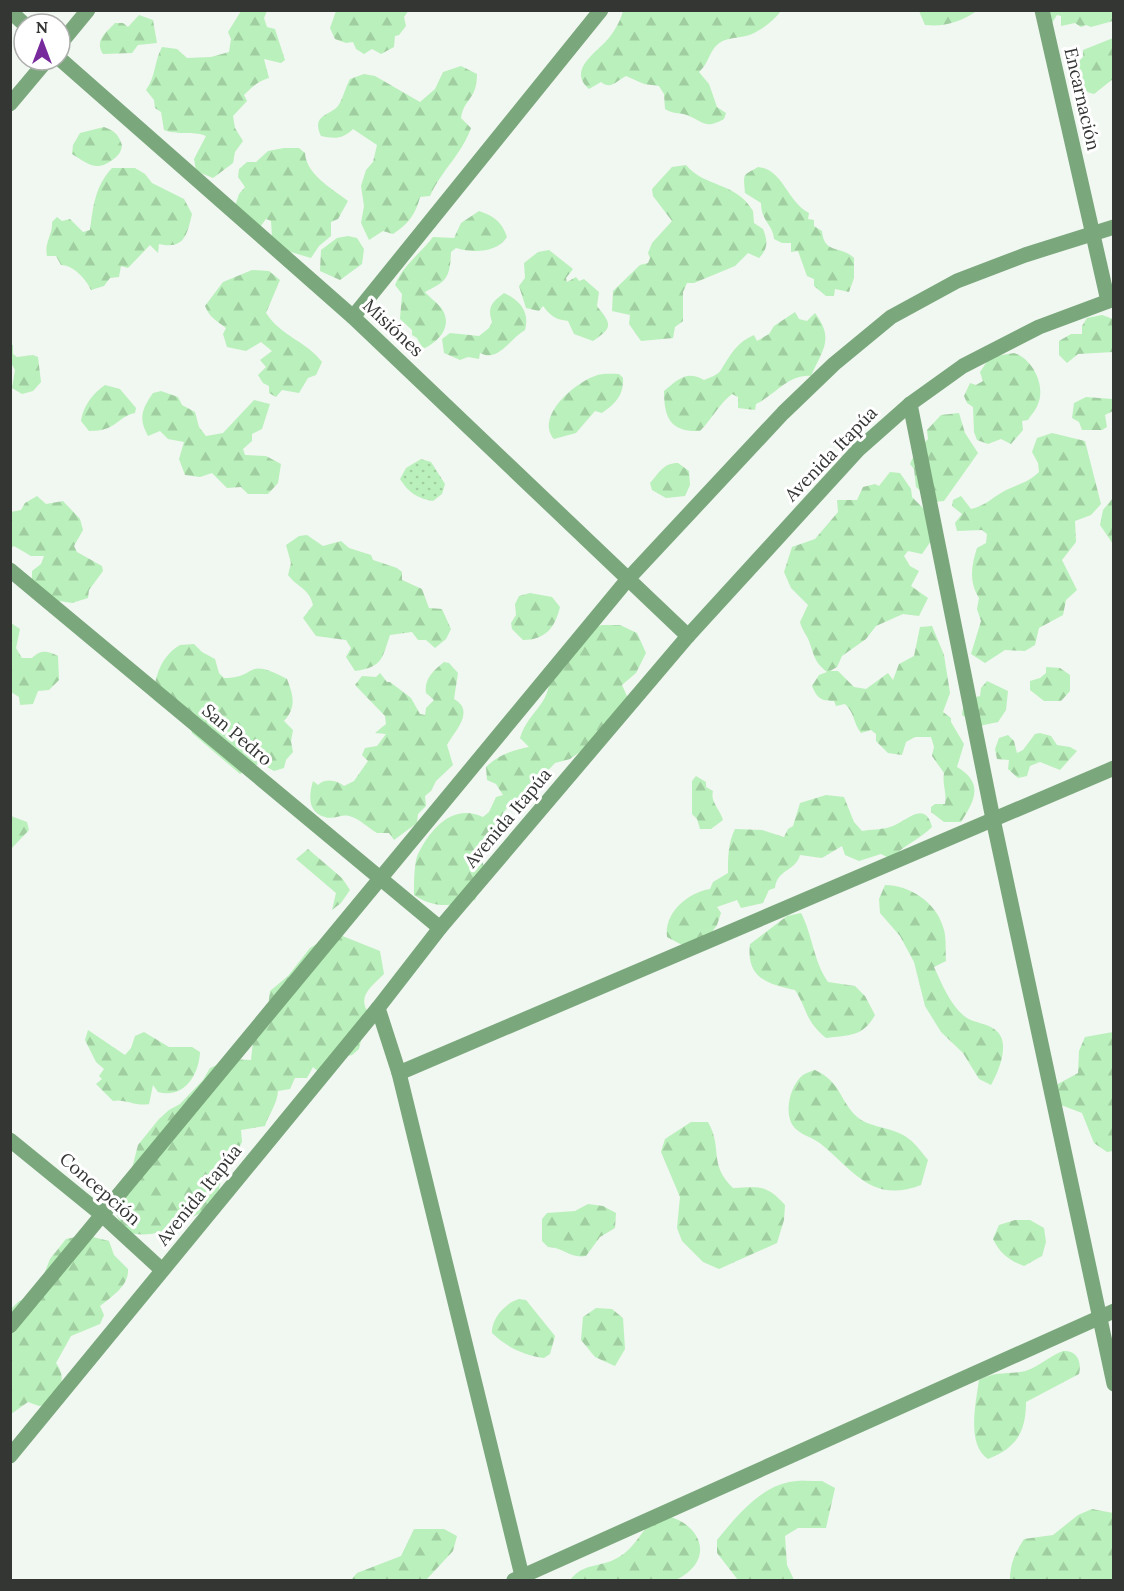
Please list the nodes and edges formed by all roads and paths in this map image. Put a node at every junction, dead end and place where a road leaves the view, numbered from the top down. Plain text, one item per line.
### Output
1 (88, 10) edge
2 (602, 10) edge
3 (1042, 10) edge
4 (72, 29) edge
5 (72, 70) edge
6 (37, 72) edge
7 (10, 104) edge
8 (1113, 227) edge
9 (1092, 232) junction
10 (1111, 300) edge
11 (353, 317) junction
12 (910, 404) junction
13 (10, 570) edge
14 (628, 579) junction
15 (688, 636) junction
16 (1113, 768) edge
17 (993, 819) junction
18 (378, 879) junction
19 (440, 928) junction
20 (378, 1008) junction
21 (399, 1073) junction
22 (10, 1140) edge
23 (101, 1214) junction
24 (162, 1270) junction
25 (1113, 1311) edge
26 (1099, 1318) junction
27 (10, 1326) edge
28 (1113, 1384) edge
29 (10, 1456) edge
30 (520, 1579) edge

1 - 4 street
2 - 11 street
3 - 9 street, Encarnación
5 - 11 street, Misiónes
6 - 7 street
8 - 9 street
9 - 10 street, Encarnación
9 - 14 street
10 - 12 street, Avenida Itapúa
11 - 14 street, Misiónes
12 - 15 street, Avenida Itapúa
12 - 17 street
13 - 18 street, San Pedro
14 - 15 street, Misiónes
14 - 18 street
15 - 19 street, Avenida Itapúa
16 - 17 street
17 - 21 street
17 - 26 street
18 - 19 street, San Pedro
18 - 23 street
19 - 20 street, Avenida Itapúa
20 - 21 street
20 - 24 street, Avenida Itapúa
21 - 30 street
22 - 23 street, Concepción
23 - 24 street, Concepción
23 - 27 street
24 - 29 street, Avenida Itapúa
25 - 26 street
26 - 28 street
26 - 30 street

